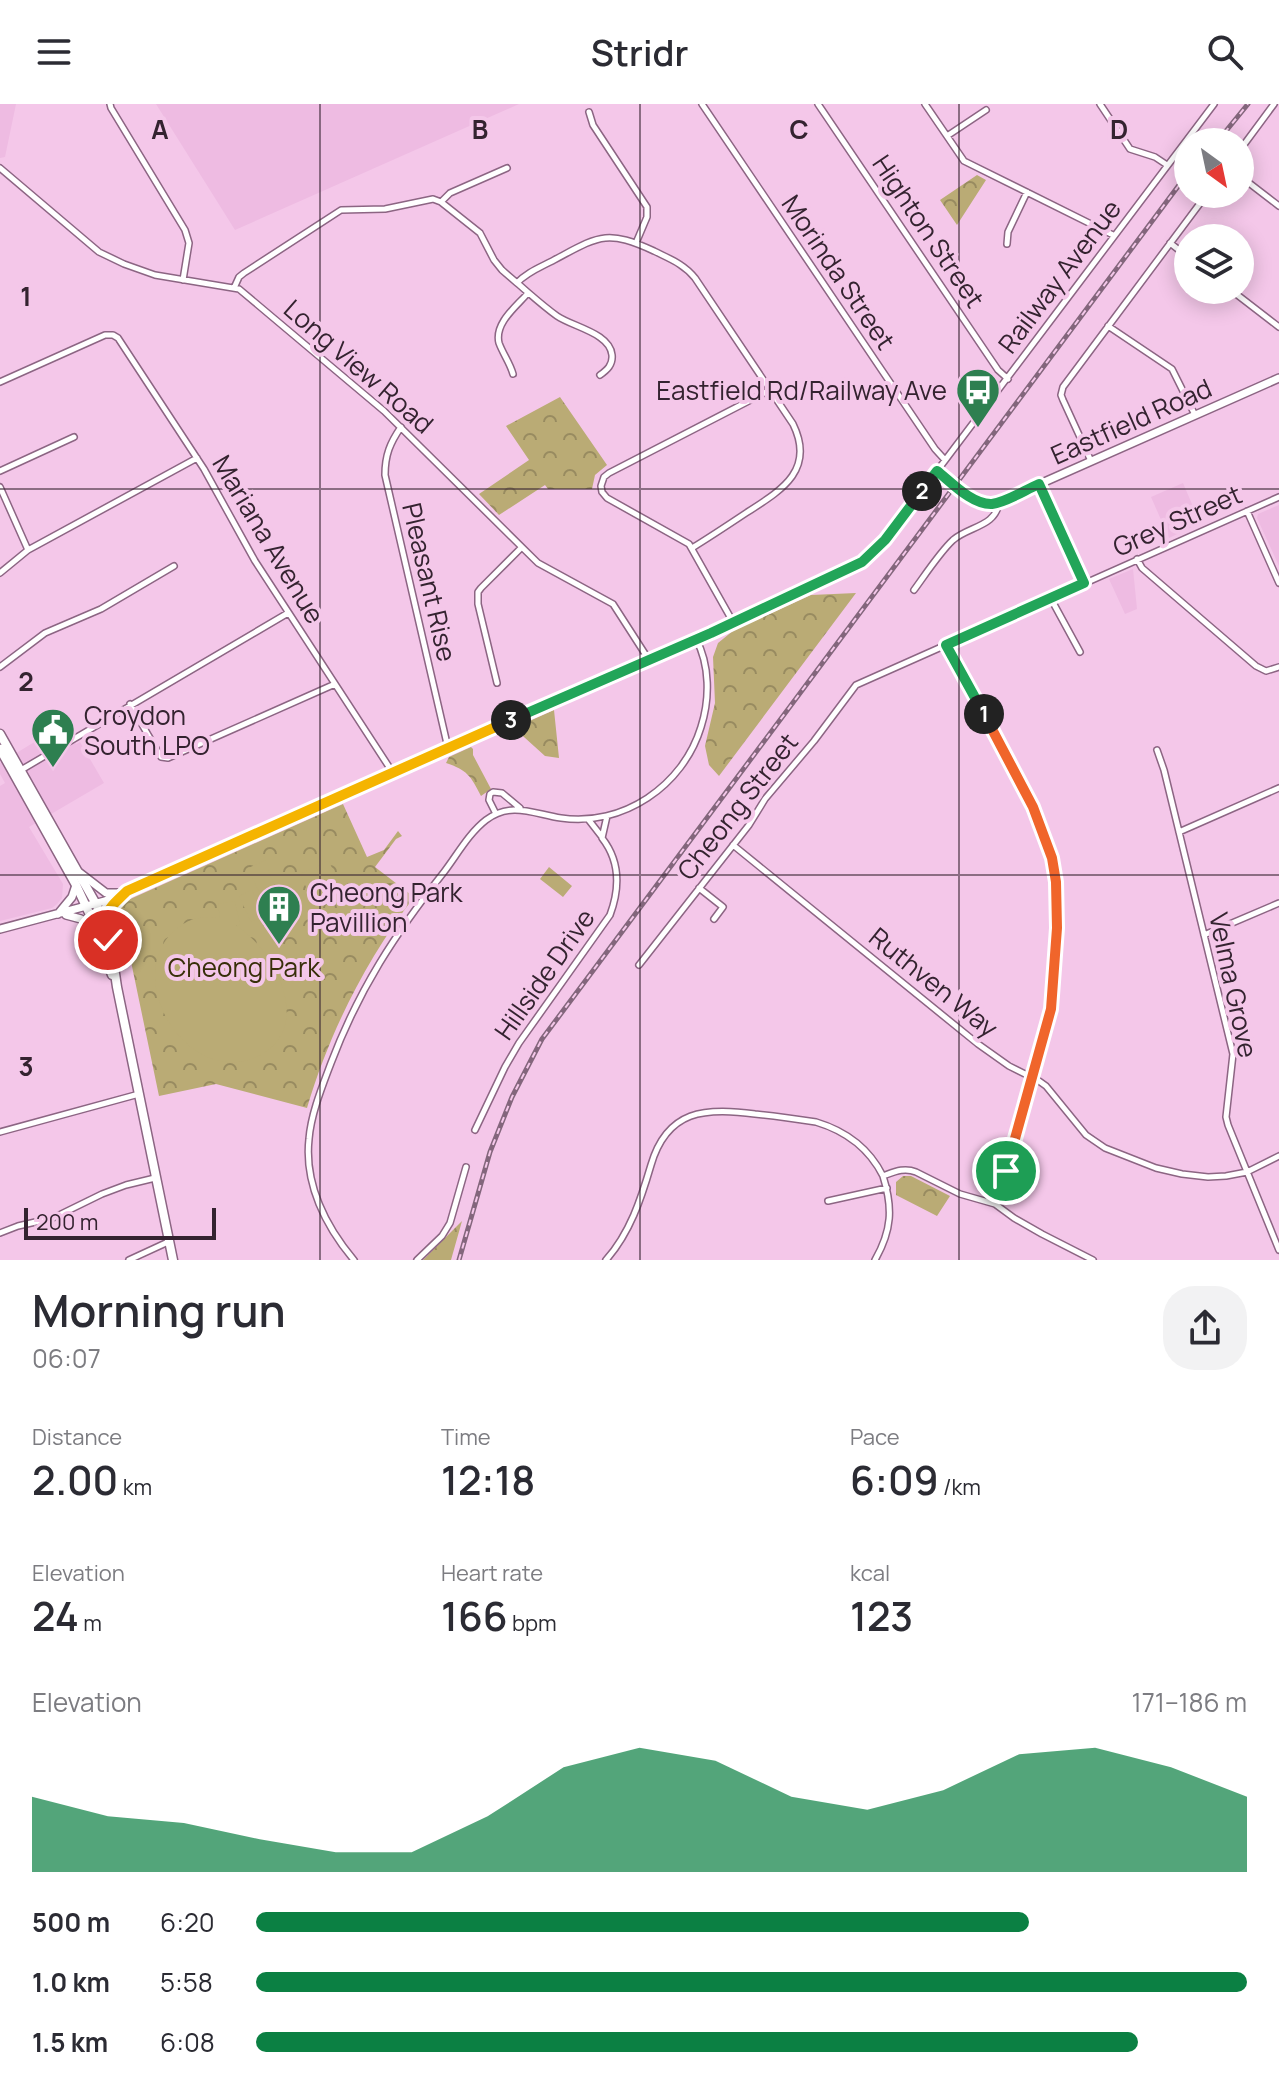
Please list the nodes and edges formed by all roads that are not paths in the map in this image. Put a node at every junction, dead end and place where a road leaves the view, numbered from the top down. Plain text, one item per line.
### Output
1 (110, 104) edge
2 (702, 104) edge
3 (818, 104) edge
4 (925, 104) edge
5 (1100, 104) edge
6 (1214, 104) edge
7 (1274, 104) edge
8 (986, 110) dead end
9 (589, 112) dead end
10 (1254, 131) edge
11 (947, 136) junction
12 (1167, 165) junction
13 (0, 168) edge
14 (507, 168) dead end
15 (1254, 187) edge
16 (1027, 192) junction
17 (441, 202) junction
18 (1279, 206) edge
19 (1196, 208) edge
20 (1113, 235) junction
21 (636, 243) junction
22 (1170, 243) junction
23 (1007, 244) dead end
24 (1174, 246) edge
25 (183, 280) junction
26 (517, 283) junction
27 (234, 288) junction
28 (528, 293) junction
29 (1249, 304) edge
30 (1108, 326) junction
31 (1279, 327) edge
32 (513, 374) dead end
33 (600, 375) dead end
34 (1279, 378) edge
35 (1008, 379) junction
36 (0, 382) edge
37 (770, 390) junction
38 (1195, 415) junction
39 (401, 427) junction
40 (74, 437) dead end
41 (197, 458) junction
42 (945, 460) junction
43 (1091, 461) junction
44 (0, 471) edge
45 (937, 471) junction
46 (1039, 484) junction
47 (0, 487) edge
48 (1279, 497) edge
49 (999, 502) junction
50 (1247, 511) junction
51 (521, 548) junction
52 (692, 548) junction
53 (28, 550) junction
54 (1137, 559) junction
55 (174, 566) dead end
56 (0, 573) edge
57 (1084, 583) junction
58 (1279, 583) edge
59 (914, 590) dead end
60 (1050, 597) junction
61 (288, 613) junction
62 (733, 622) junction
63 (696, 639) junction
64 (946, 645) junction
65 (1080, 652) dead end
66 (649, 660) junction
67 (0, 667) edge
68 (1279, 667) edge
69 (872, 677) joint
70 (497, 683) dead end
71 (335, 684) junction
72 (130, 704) junction
73 (0, 734) edge
74 (448, 748) junction
75 (0, 749) edge
76 (1157, 750) dead end
77 (21, 770) junction
78 (393, 773) junction
79 (18, 780) junction
80 (1279, 788) edge
81 (521, 809) junction
82 (496, 814) junction
83 (607, 816) junction
84 (588, 819) junction
85 (1179, 832) junction
86 (602, 838) junction
87 (733, 845) junction
88 (80, 873) junction
89 (76, 885) junction
90 (699, 888) junction
91 (127, 891) junction
92 (1279, 903) edge
93 (92, 905) junction
94 (59, 915) junction
95 (714, 919) dead end
96 (104, 922) junction
97 (0, 929) edge
98 (1204, 935) junction
99 (99, 943) junction
100 (639, 965) dead end
101 (117, 987) junction
102 (1031, 1078) junction
103 (139, 1094) junction
104 (475, 1130) dead end
105 (0, 1132) edge
106 (1279, 1156) edge
107 (466, 1167) dead end
108 (1247, 1172) junction
109 (883, 1176) junction
110 (156, 1178) junction
111 (887, 1188) junction
112 (828, 1201) dead end
113 (995, 1204) junction
114 (0, 1233) edge
115 (169, 1242) junction
116 (1279, 1250) edge
117 (878, 1259) edge
118 (129, 1260) edge
119 (173, 1260) edge
120 (354, 1260) edge
121 (417, 1260) edge
122 (606, 1260) edge
123 (1093, 1260) edge

1 - 25 street
2 - 42 street, Morinda Street
3 - 35 street, Highton Street
4 - 11 street
5 - 12 street
6 - 12 street, Railway Avenue
7 - 10 street
8 - 11 street
9 - 21 street
11 - 16 street
12 - 20 street, Railway Avenue
13 - 25 street, Long View Road
14 - 17 street
15 - 18 street
16 - 20 street
16 - 23 street
17 - 26 street
17 - 27 street
19 - 22 street
20 - 35 street, Railway Avenue
21 - 26 street
21 - 37 street
22 - 24 street
22 - 30 street
25 - 27 street, Long View Road
26 - 28 street
27 - 39 street, Long View Road
28 - 32 street
28 - 33 street
29 - 31 street
30 - 38 street
30 - 43 street
34 - 38 main road, Eastfield Road
35 - 42 street, Railway Avenue
36 - 41 street, Mariana Avenue
37 - 52 street
37 - 52 street
38 - 43 main road, Eastfield Road
39 - 51 street, Long View Road
39 - 74 street, Pleasant Rise
40 - 44 street
41 - 53 street
41 - 61 street, Mariana Avenue
42 - 45 street, Railway Avenue
43 - 46 main road, Eastfield Road
45 - 49 main road, bridge
45 - 62 main road
46 - 49 main road, Eastfield Road
46 - 57 street
47 - 53 street
48 - 50 street, Grey Street
49 - 59 street, Eastfield Road
50 - 54 street, Grey Street
50 - 58 street
51 - 66 street, Long View Road
51 - 70 street
52 - 62 street
53 - 56 street
54 - 57 street, Grey Street
54 - 68 street
55 - 67 street
57 - 60 street, Grey Street
60 - 64 street, Grey Street
60 - 65 street
61 - 71 street, Mariana Avenue
61 - 72 street
62 - 63 main road
63 - 66 main road
63 - 83 street
64 - 69 street, Grey Street
64 - 102 street
66 - 74 main road
69 - 87 street, Cheong Street
71 - 72 street
71 - 78 street, Mariana Avenue
72 - 77 street
73 - 77 main road
74 - 78 main road
75 - 79 main road
76 - 85 street, Velma Grove
77 - 79 main road
77 - 88 main road
78 - 91 main road
79 - 89 main road
80 - 85 street
81 - 82 street
81 - 82 street
81 - 84 street
82 - 120 street
83 - 84 street
83 - 86 street
84 - 86 street, Hillside Drive
85 - 98 street, Velma Grove
86 - 104 street, Hillside Drive
87 - 90 street, Cheong Street
87 - 102 street, Ruthven Way
88 - 91 main road
88 - 93 main road
89 - 93 main road
89 - 94 main road
90 - 95 street
90 - 100 street, Cheong Street
91 - 93 main road
91 - 96 main road
92 - 98 street
93 - 94 main road
93 - 96 main road
93 - 99 main road
94 - 97 main road
94 - 99 main road
96 - 101 main road
98 - 108 street, Velma Grove
99 - 101 main road
101 - 103 main road
102 - 108 street, Ruthven Way
102 - 113 street
103 - 105 street
103 - 110 main road
106 - 108 street, Ruthven Way
107 - 121 street
108 - 116 street, Velma Grove
109 - 111 street
109 - 113 street
109 - 122 street
110 - 114 street
110 - 115 main road
111 - 112 street
111 - 117 street
113 - 123 street
115 - 118 street
115 - 119 main road

